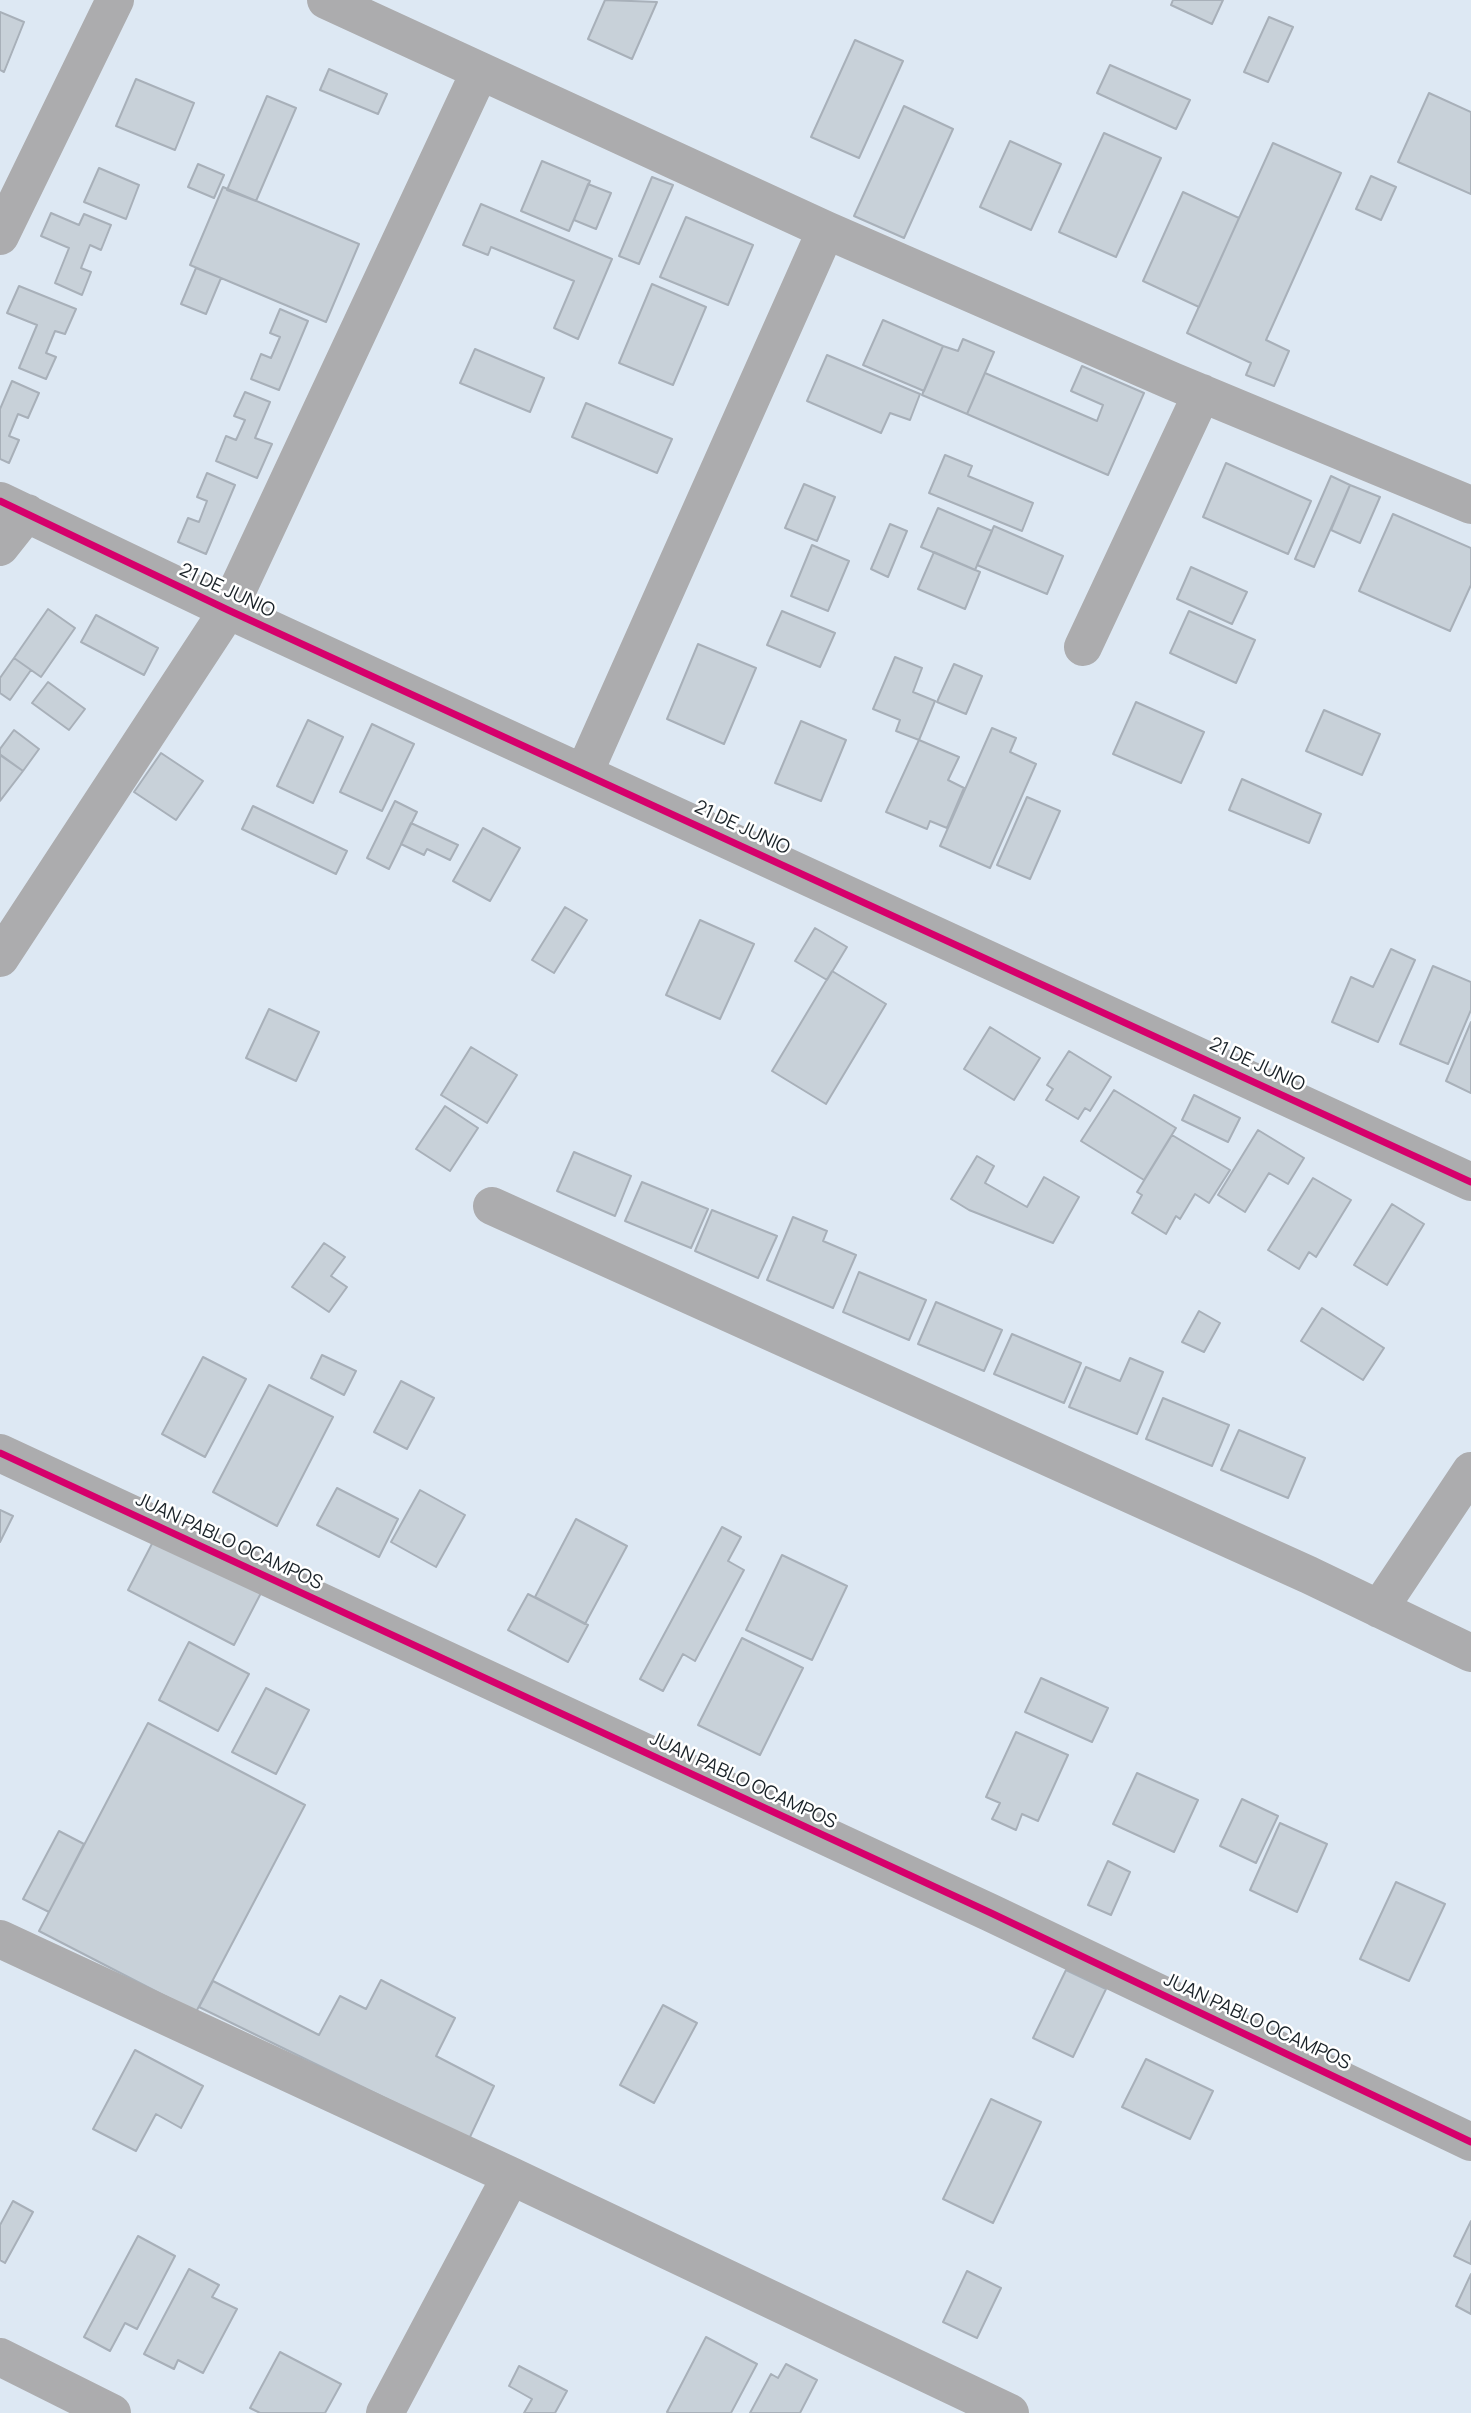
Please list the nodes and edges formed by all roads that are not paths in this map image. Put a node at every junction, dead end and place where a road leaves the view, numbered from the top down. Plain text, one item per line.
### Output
1 (115, 0) edge
2 (326, 0) edge
3 (480, 71) junction
4 (826, 230) junction
5 (0, 236) edge
6 (1202, 393) junction
7 (1471, 505) edge
8 (13, 507) edge
9 (0, 547) edge
10 (228, 610) junction
11 (1083, 647) dead end
12 (584, 773) junction
13 (0, 958) edge
14 (1471, 1182) edge
15 (492, 1206) dead end
16 (0, 1453) edge
17 (1471, 1471) edge
18 (1380, 1609) junction
19 (1471, 1653) edge
20 (0, 1939) edge
21 (1471, 2142) edge
22 (511, 2176) junction
23 (0, 2357) edge
24 (112, 2413) edge
25 (384, 2413) edge
26 (1010, 2413) edge

1 - 5 street
2 - 3 street
3 - 4 street
3 - 10 street
4 - 6 street
4 - 12 street
6 - 7 street
6 - 11 street
8 - 9 street
8 - 10 street, 21 DE JUNIO
10 - 12 street, 21 DE JUNIO
10 - 13 street
12 - 14 street, 21 DE JUNIO
15 - 18 street
16 - 21 street, JUAN PABLO OCAMPOS
17 - 18 street
18 - 19 street
20 - 22 street
22 - 25 street
22 - 26 street
23 - 24 street

